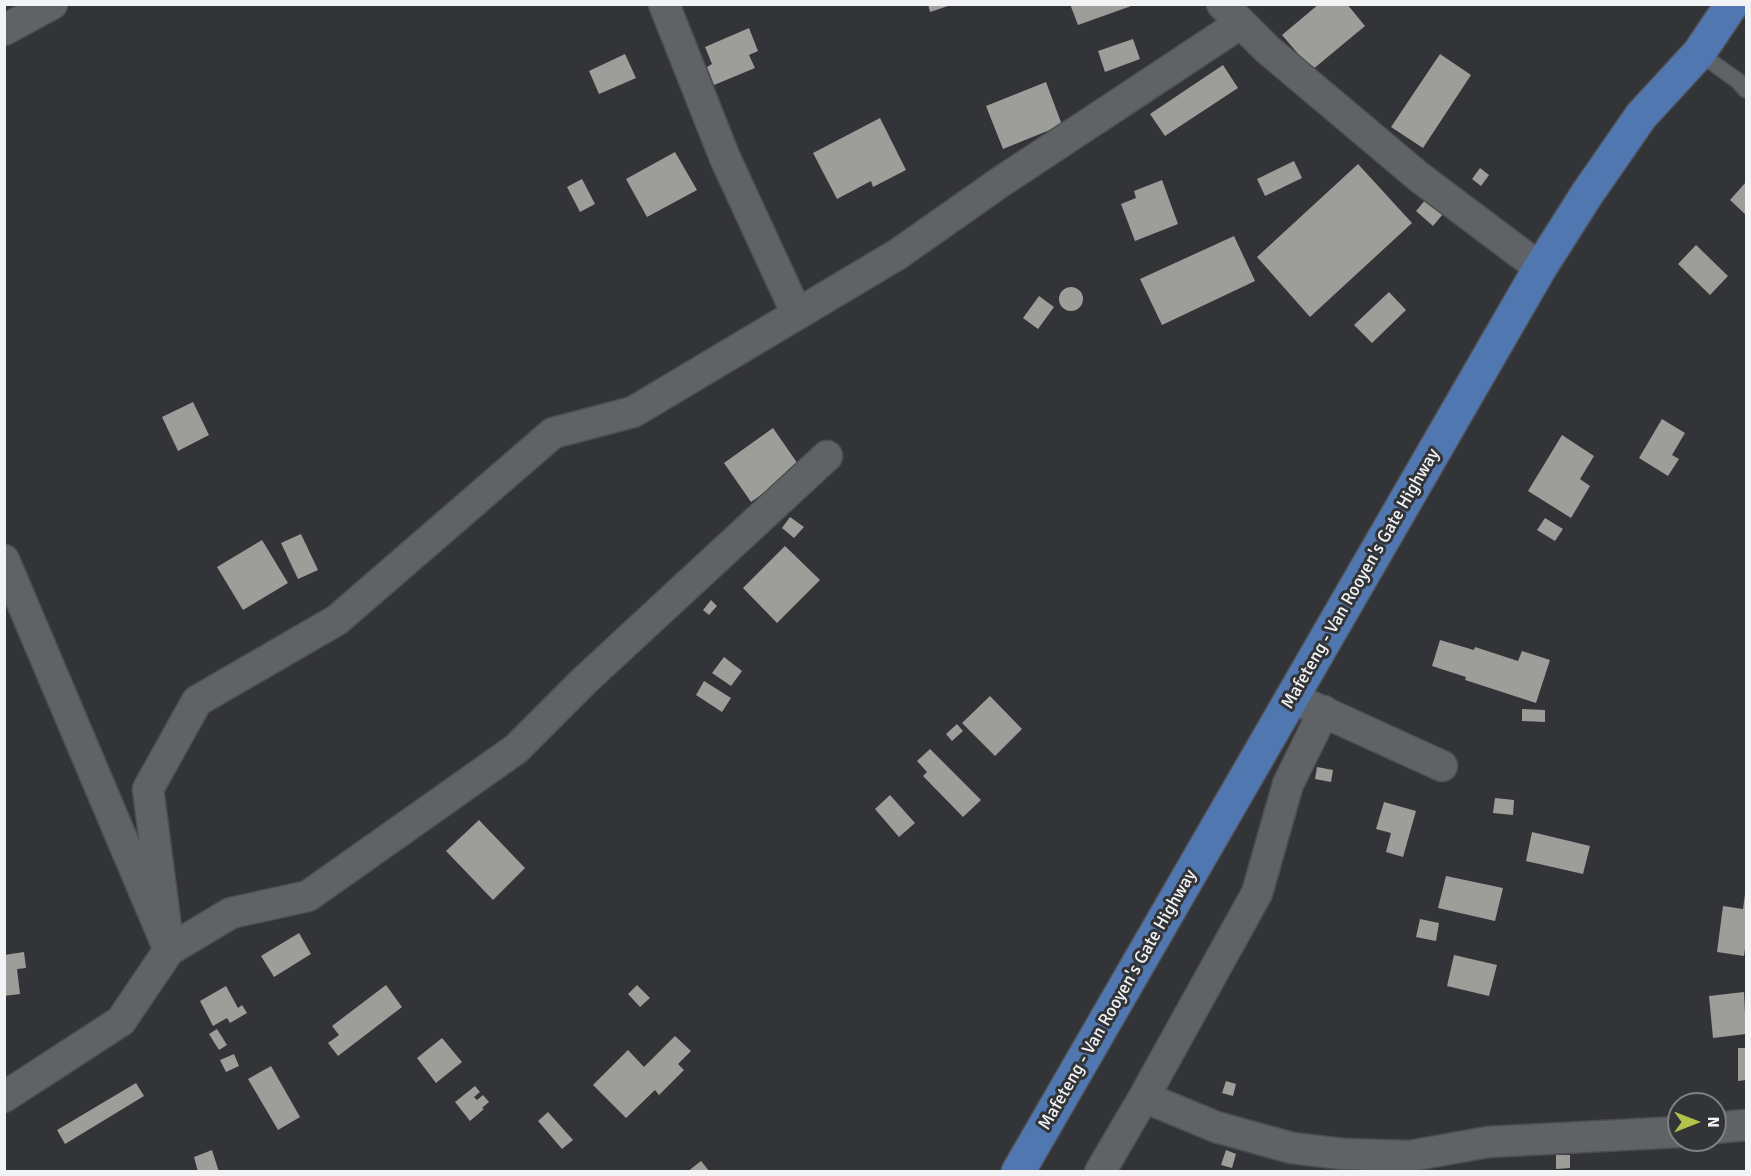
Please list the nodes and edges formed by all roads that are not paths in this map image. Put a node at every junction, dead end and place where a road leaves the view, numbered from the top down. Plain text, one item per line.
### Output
1 (52, 4) edge
2 (664, 4) edge
3 (1732, 4) edge
4 (1231, 14) edge
5 (4, 30) edge
6 (1699, 53) junction
7 (1746, 90) edge
8 (1540, 268) junction
9 (797, 314) junction
10 (827, 456) dead end
11 (4, 560) edge
12 (1293, 698) junction
13 (1324, 711) junction
14 (1442, 766) dead end
15 (169, 950) junction
16 (4, 1097) edge
17 (1144, 1097) junction
18 (1746, 1125) edge
19 (1727, 1127) edge
20 (1667, 1133) edge
21 (1018, 1172) edge
22 (1100, 1172) edge

1 - 5 street
2 - 9 street
3 - 6 main road, Mafeteng - Van Rooyen's Gate Highway
4 - 8 street
4 - 9 street
6 - 7 lane
6 - 8 main road, Mafeteng - Van Rooyen's Gate Highway
8 - 12 main road, Mafeteng - Van Rooyen's Gate Highway
9 - 15 street
10 - 15 street
11 - 15 street
12 - 13 street
12 - 21 main road, Mafeteng - Van Rooyen's Gate Highway
13 - 14 street
13 - 17 street
15 - 16 street
17 - 20 street
17 - 22 street
18 - 19 street

